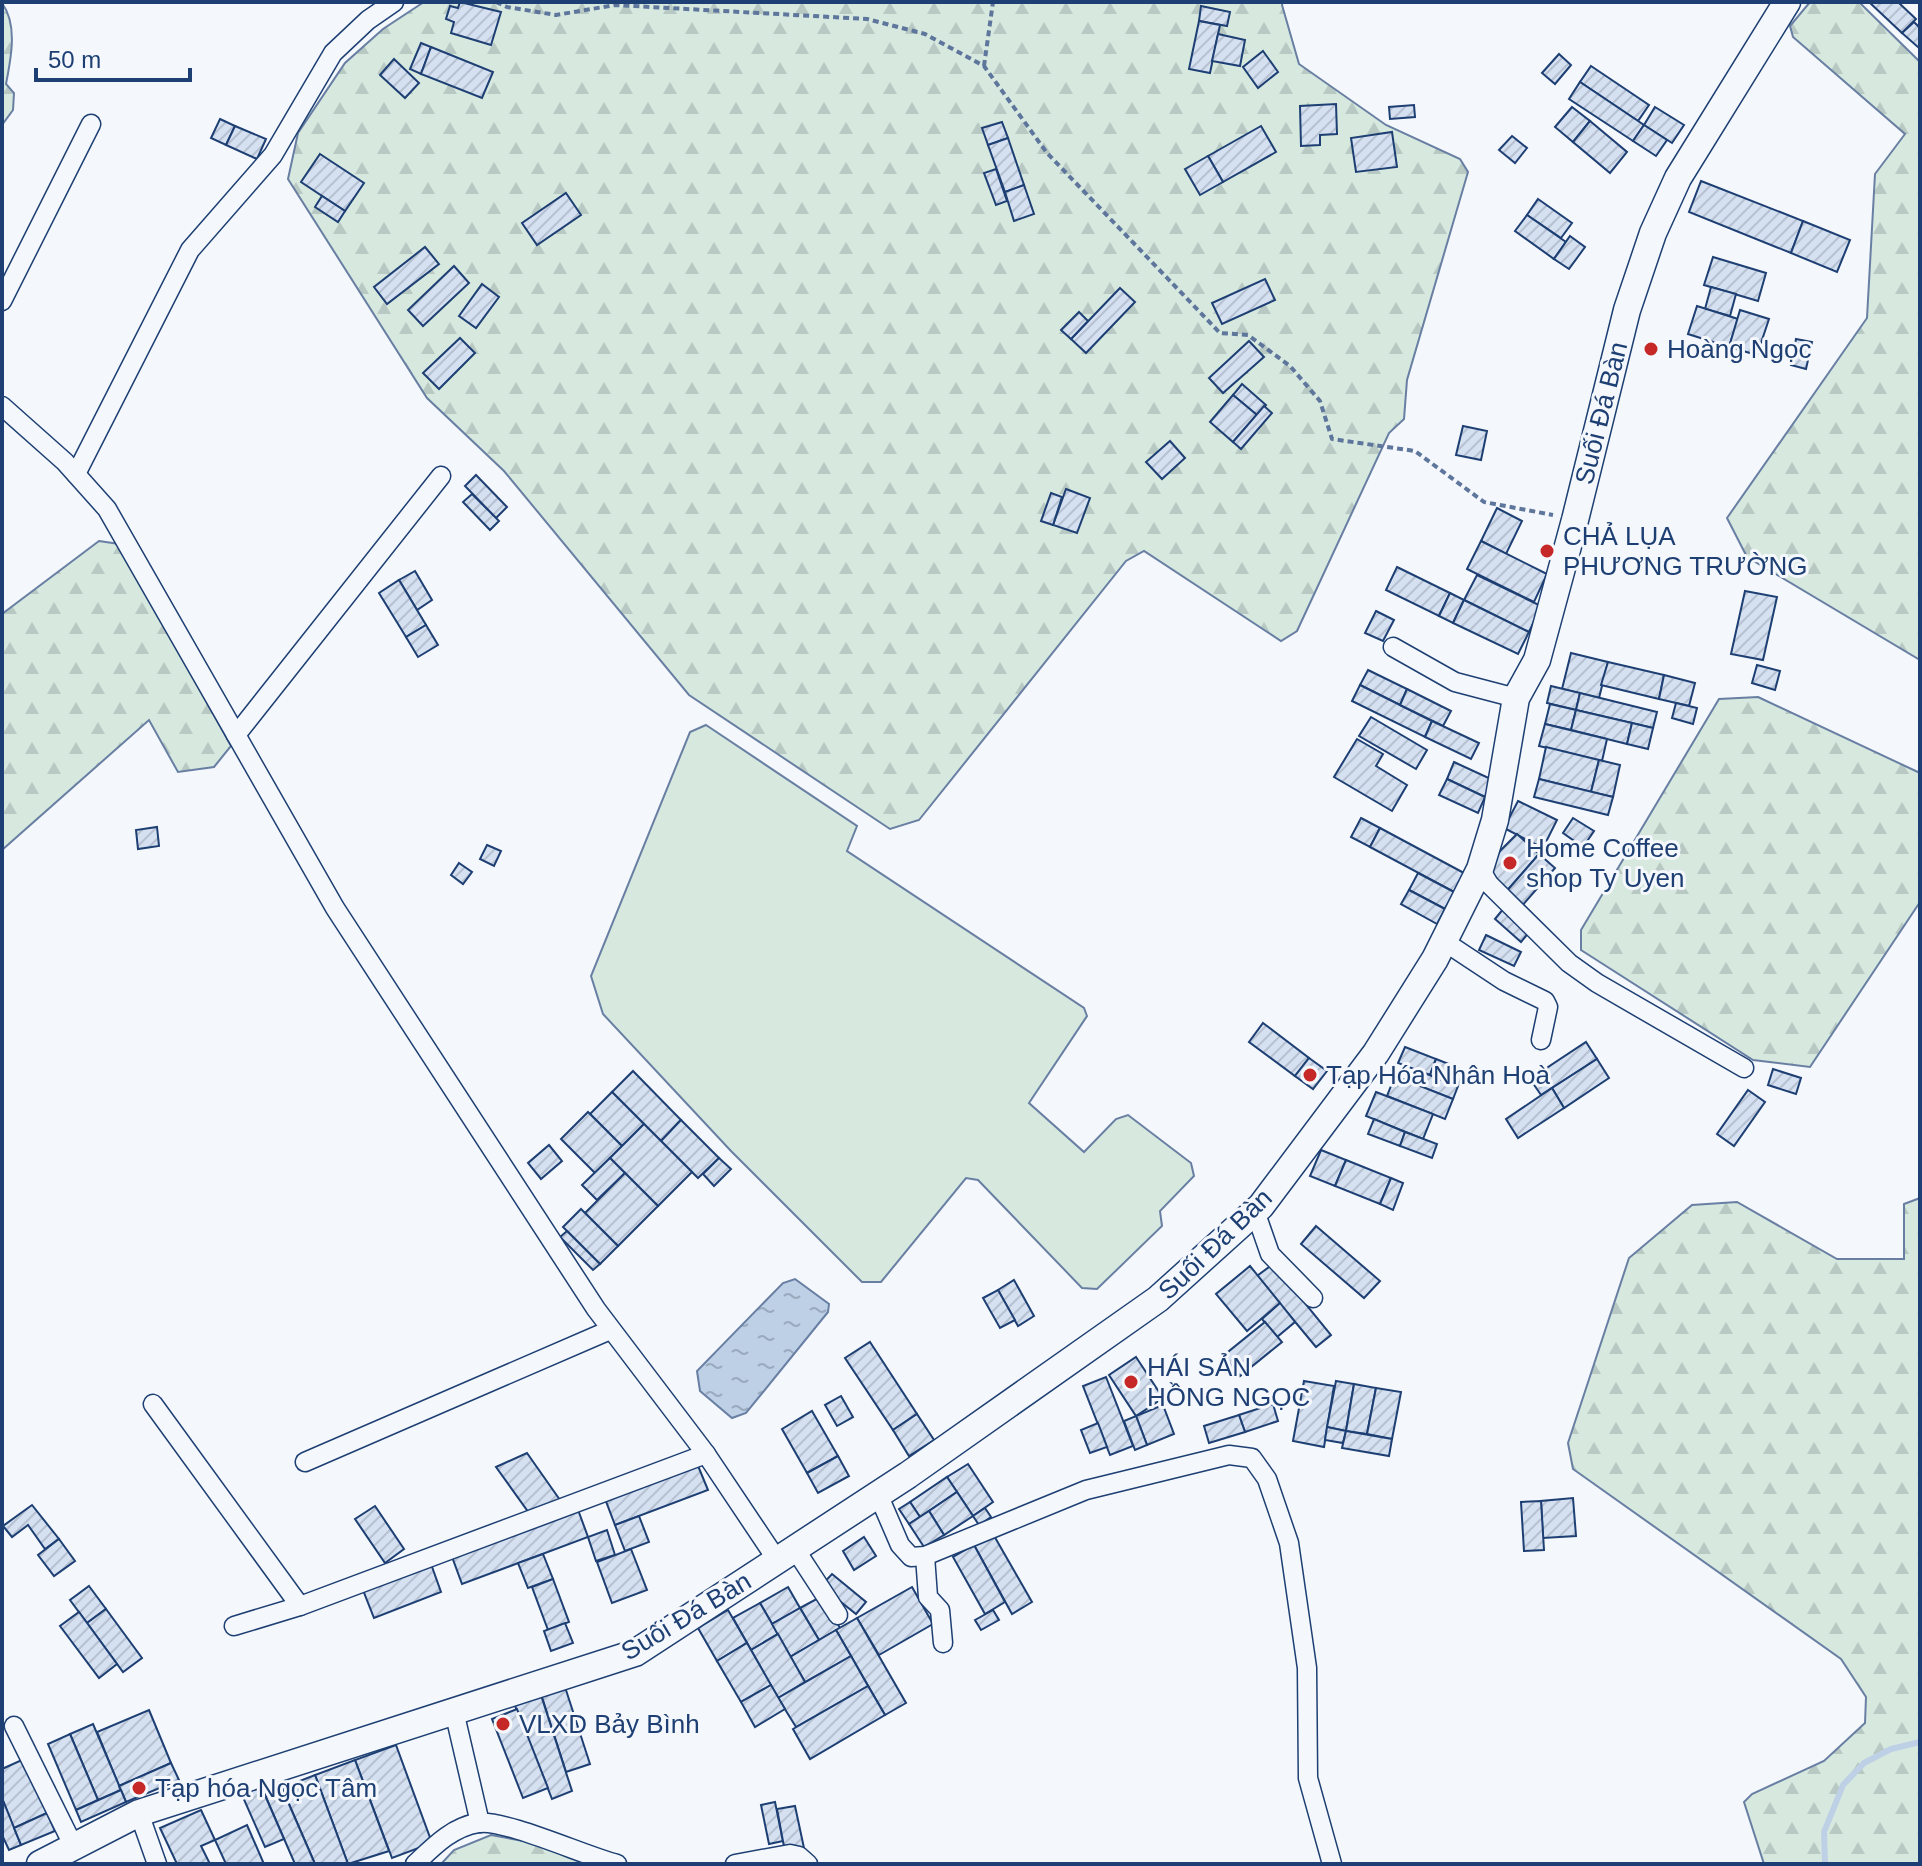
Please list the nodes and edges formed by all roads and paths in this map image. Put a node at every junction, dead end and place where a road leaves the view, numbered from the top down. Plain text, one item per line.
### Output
1 (394, 2) edge
2 (496, 2) edge
3 (993, 2) edge
4 (1787, 2) edge
5 (984, 66) junction
6 (91, 124) dead end
7 (2, 301) edge
8 (2, 406) edge
9 (76, 474) junction
10 (441, 476) dead end
11 (1575, 520) junction
12 (1393, 647) dead end
13 (1516, 698) junction
14 (236, 735) junction
15 (1480, 869) junction
16 (1445, 942) junction
17 (1541, 1040) dead end
18 (1744, 1068) dead end
19 (1255, 1211) junction
20 (1313, 1298) dead end
21 (610, 1330) junction
22 (153, 1404) dead end
23 (706, 1454) junction
24 (305, 1462) dead end
25 (878, 1494) junction
26 (786, 1555) junction
27 (925, 1556) junction
28 (300, 1606) junction
29 (838, 1615) dead end
30 (234, 1626) dead end
31 (943, 1643) dead end
32 (454, 1711) junction
33 (14, 1726) dead end
34 (139, 1813) junction
35 (480, 1823) junction
36 (74, 1847) junction
37 (40, 1864) edge
38 (157, 1864) edge
39 (415, 1864) edge
40 (617, 1864) edge
41 (735, 1864) edge
42 (808, 1864) edge
43 (1332, 1864) edge

1 - 9 street
2 - 5 path
3 - 5 path
4 - 11 street, Suối Đá Bàn
5 - 11 path
6 - 7 street
8 - 9 street
9 - 14 street
10 - 14 street
11 - 13 street, Suối Đá Bàn
12 - 13 street
13 - 15 street, Suối Đá Bàn
14 - 21 street
15 - 16 street, Suối Đá Bàn
15 - 18 street
16 - 17 street
16 - 19 street, Suối Đá Bàn
19 - 20 street
19 - 25 street, Suối Đá Bàn
21 - 23 street
21 - 24 street
22 - 28 street
23 - 26 street
23 - 28 street
25 - 26 street, Suối Đá Bàn
25 - 27 street
26 - 29 street
26 - 32 street, Suối Đá Bàn
27 - 31 street
27 - 43 street
28 - 30 street
32 - 34 street, Suối Đá Bàn
32 - 35 street
33 - 36 street
34 - 36 street, Suối Đá Bàn
34 - 38 street
35 - 39 street
35 - 40 street
36 - 37 street, Suối Đá Bàn
41 - 42 street

